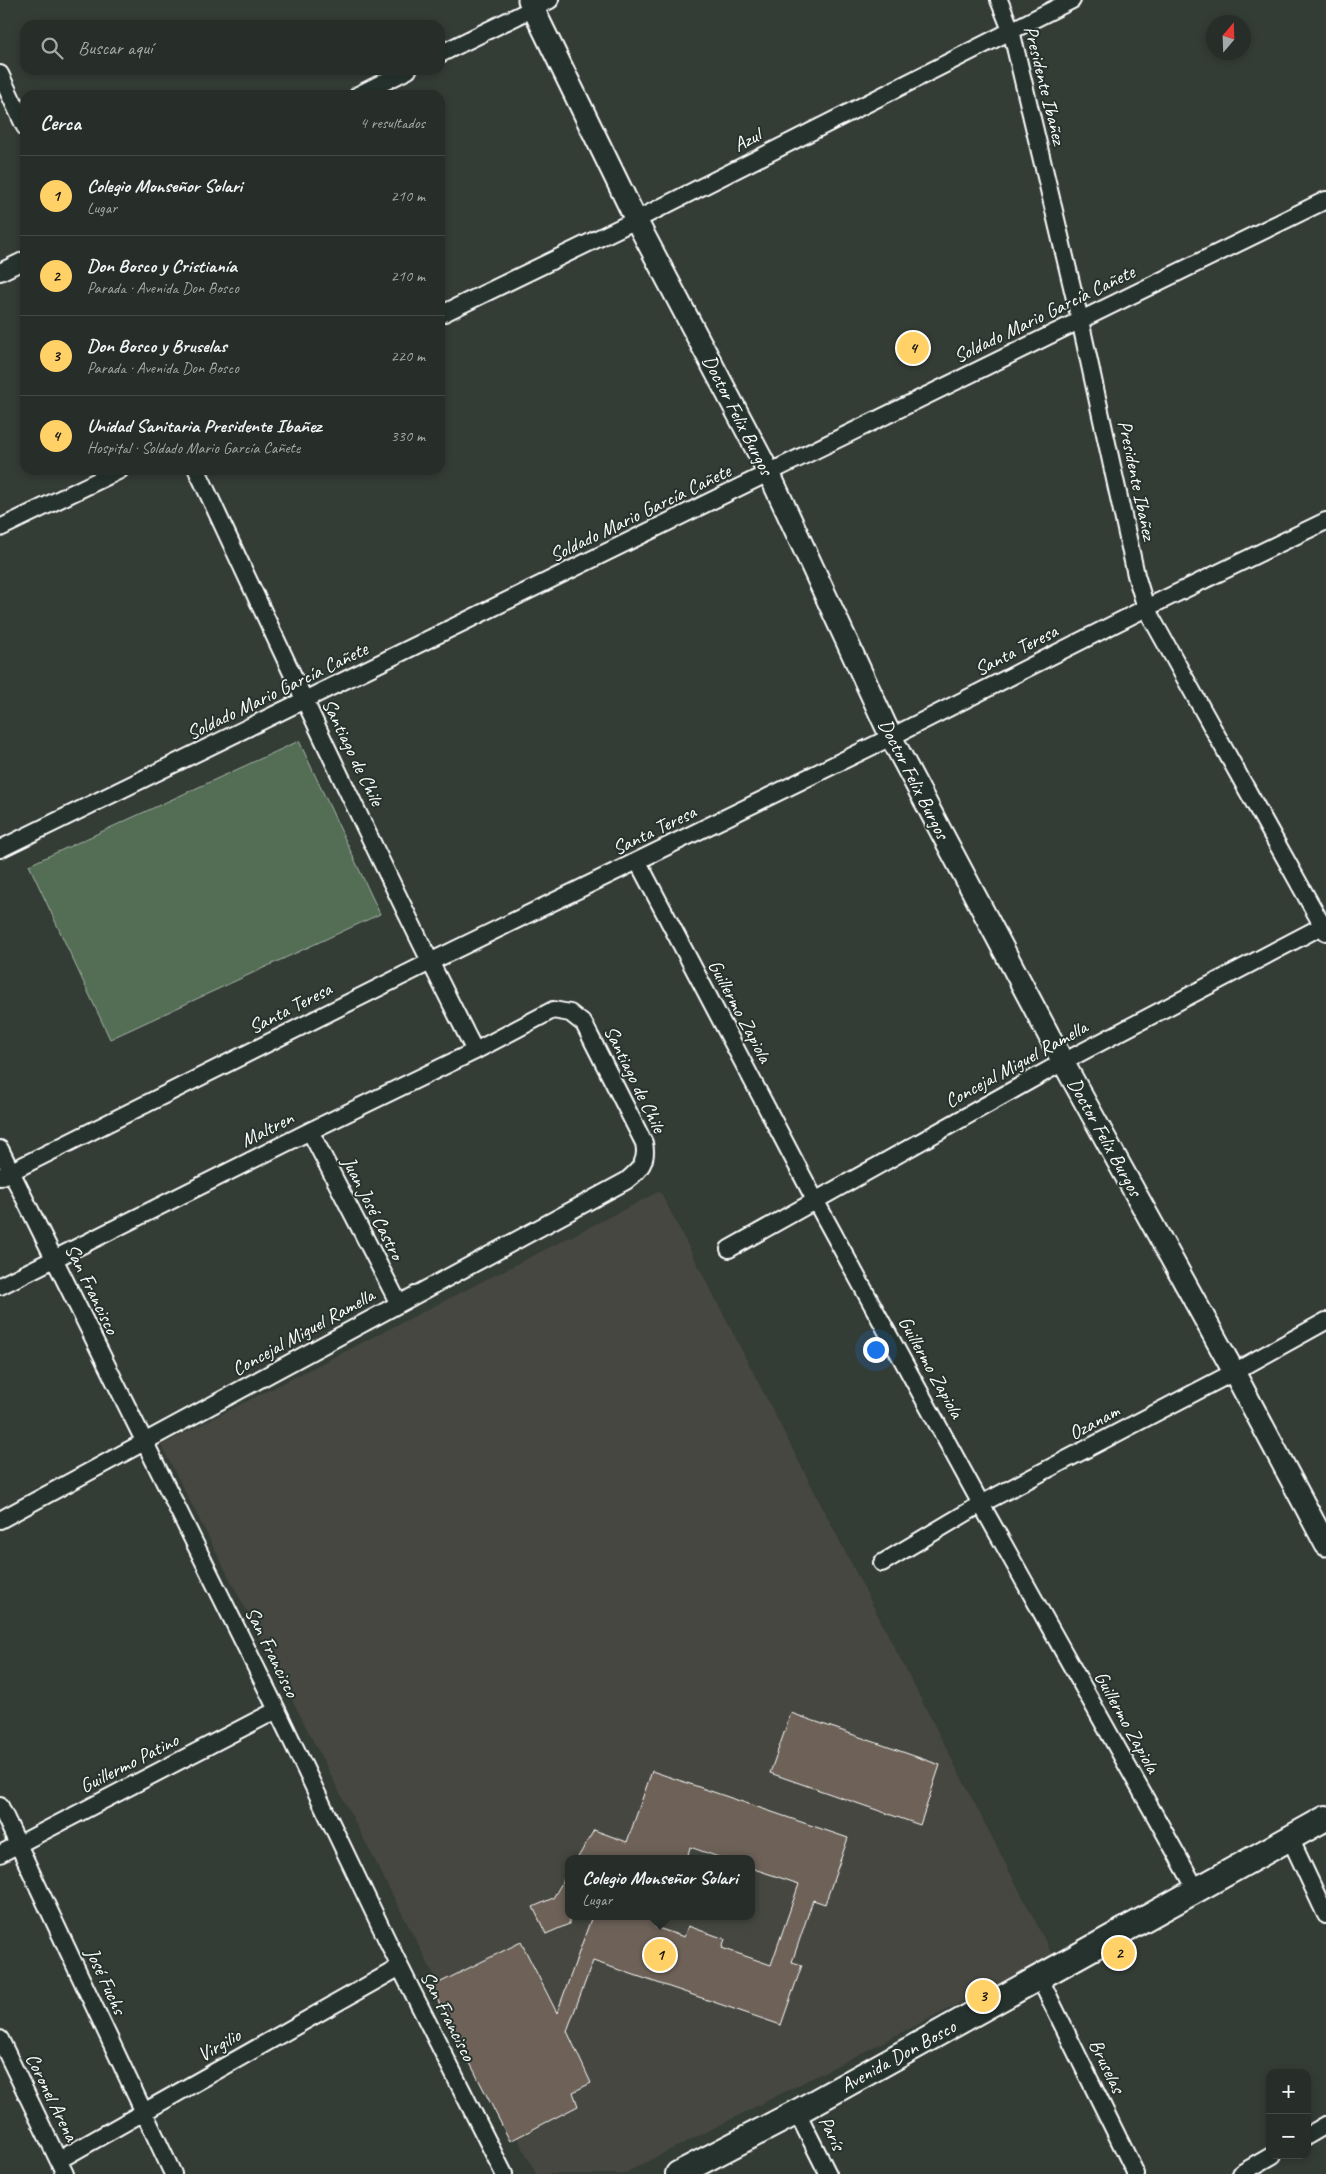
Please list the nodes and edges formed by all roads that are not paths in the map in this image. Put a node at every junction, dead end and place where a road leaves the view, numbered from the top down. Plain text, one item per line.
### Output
1 (999, 0) edge
2 (1072, 0) edge
3 (537, 3) edge
4 (1011, 30) junction
5 (445, 51) edge
6 (0, 74) edge
7 (398, 75) edge
8 (368, 90) edge
9 (20, 116) edge
10 (1326, 200) edge
11 (636, 220) junction
12 (20, 262) edge
13 (0, 272) edge
14 (445, 313) edge
15 (1080, 320) junction
16 (769, 473) junction
17 (110, 475) edge
18 (199, 475) edge
19 (1326, 521) edge
20 (0, 528) edge
21 (1146, 608) junction
22 (304, 701) junction
23 (891, 737) junction
24 (0, 849) edge
25 (638, 862) junction
26 (1325, 927) edge
27 (430, 962) junction
28 (553, 1010) joint
29 (475, 1051) junction
30 (1063, 1062) junction
31 (310, 1131) junction
32 (0, 1149) edge
33 (6, 1174) edge
34 (626, 1181) joint
35 (815, 1200) junction
36 (729, 1249) dead end
37 (54, 1260) junction
38 (0, 1286) edge
39 (399, 1304) junction
40 (1326, 1321) edge
41 (1234, 1372) junction
42 (144, 1443) junction
43 (981, 1504) junction
44 (0, 1520) edge
45 (1326, 1545) edge
46 (882, 1563) dead end
47 (277, 1710) junction
48 (0, 1806) edge
49 (1326, 1818) edge
50 (1290, 1838) junction
51 (19, 1844) junction
52 (0, 1854) edge
53 (1196, 1889) junction
54 (1326, 1915) edge
55 (400, 1967) junction
56 (1039, 1977) junction
57 (0, 2041) edge
58 (797, 2112) junction
59 (143, 2113) junction
60 (1326, 2125) edge
61 (1311, 2134) edge
62 (1266, 2159) edge
63 (62, 2167) edge
64 (173, 2174) edge
65 (504, 2174) edge
66 (678, 2174) edge
67 (828, 2174) edge
68 (1136, 2174) edge
69 (1240, 2174) edge

1 - 4 street, Presidente Ibañez
2 - 4 street, Azul
3 - 5 street
3 - 11 street, Doctor Felix Burgos
4 - 11 street, Azul
4 - 15 street, Presidente Ibañez
6 - 9 street
7 - 8 street
10 - 15 street, Soldado Mario García Cañete
11 - 14 street, Azul
11 - 16 street, Doctor Felix Burgos
12 - 13 street
15 - 16 street, Soldado Mario García Cañete
15 - 21 street, Presidente Ibañez
16 - 22 street, Soldado Mario García Cañete
16 - 23 street, Doctor Felix Burgos
17 - 20 street
18 - 22 street, Santiago de Chile
19 - 21 street, Santa Teresa
21 - 23 street, Santa Teresa
21 - 26 street, Presidente Ibañez
22 - 24 street, Soldado Mario García Cañete
22 - 27 street, Santiago de Chile
23 - 25 street, Santa Teresa
23 - 30 street, Doctor Felix Burgos
25 - 27 street, Santa Teresa
25 - 35 street, Guillermo Zapiola
26 - 30 street, Concejal Miguel Ramella
27 - 29 street, Santiago de Chile
27 - 33 street, Santa Teresa
28 - 29 street, Maltren
28 - 34 street, Santiago de Chile
29 - 31 street, Maltren
30 - 35 street, Concejal Miguel Ramella
30 - 41 street, Doctor Felix Burgos
31 - 37 street, Maltren
31 - 39 street, Juan José Castro
32 - 33 street, San Francisco
33 - 37 street, San Francisco
34 - 39 street, Concejal Miguel Ramella
35 - 36 street, Concejal Miguel Ramella
35 - 43 street, Guillermo Zapiola
37 - 38 street, Maltren
37 - 42 street, San Francisco
39 - 42 street, Concejal Miguel Ramella
40 - 41 street, Ozanam
41 - 43 street, Ozanam
41 - 45 street, Doctor Felix Burgos
42 - 44 street, Concejal Miguel Ramella
42 - 47 street, San Francisco
43 - 46 street, Ozanam
43 - 53 street, Guillermo Zapiola
47 - 51 street, Guillermo Patino
47 - 55 street, San Francisco
48 - 51 street, José Fuchs
49 - 50 main road, Avenida Don Bosco
50 - 53 main road, Avenida Don Bosco
50 - 54 street
51 - 52 street, Guillermo Patino
51 - 59 street, José Fuchs
53 - 56 main road, Avenida Don Bosco
55 - 59 street, Virgilio
55 - 65 street, San Francisco
56 - 58 main road, Avenida Don Bosco
56 - 68 street, Bruselas
57 - 63 street, Coronel Arena
58 - 66 main road, Avenida Don Bosco
58 - 67 street, París
59 - 63 street, Virgilio
59 - 64 street, José Fuchs
60 - 61 street
62 - 69 street

